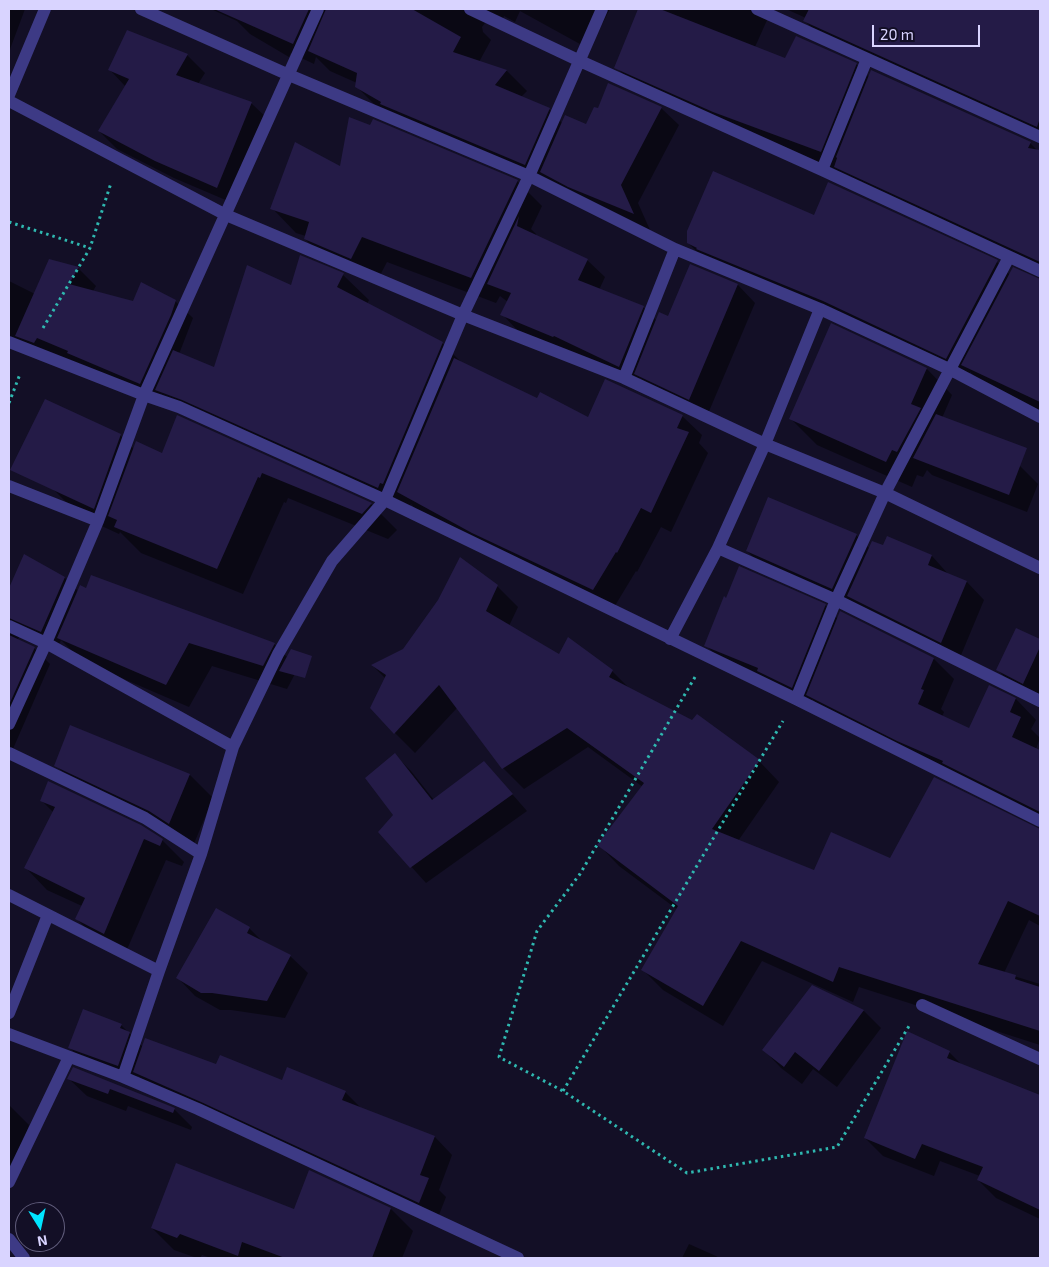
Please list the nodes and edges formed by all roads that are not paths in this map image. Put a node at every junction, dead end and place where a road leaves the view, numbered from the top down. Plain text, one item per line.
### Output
1 (45, 9) edge
2 (141, 9) edge
3 (318, 9) edge
4 (470, 9) edge
5 (602, 9) edge
6 (757, 9) edge
7 (866, 59) junction
8 (580, 61) junction
9 (289, 75) junction
10 (9, 95) edge
11 (9, 101) edge
12 (1040, 137) edge
13 (822, 170) junction
14 (529, 176) junction
15 (226, 215) junction
16 (675, 249) junction
17 (1009, 256) junction
18 (1040, 271) edge
19 (820, 308) junction
20 (463, 315) junction
21 (9, 342) edge
22 (949, 369) junction
23 (624, 378) junction
24 (144, 394) junction
25 (1040, 416) edge
26 (765, 444) junction
27 (9, 486) edge
28 (885, 493) junction
29 (385, 500) junction
30 (98, 521) junction
31 (718, 548) junction
32 (1040, 568) edge
33 (836, 600) junction
34 (9, 626) edge
35 (670, 639) junction
36 (46, 643) junction
37 (796, 699) junction
38 (1040, 701) edge
39 (9, 724) edge
40 (233, 747) junction
41 (9, 753) edge
42 (1040, 821) edge
43 (201, 854) junction
44 (9, 895) edge
45 (48, 915) junction
46 (159, 971) junction
47 (922, 1004) road end
48 (9, 1013) edge
49 (9, 1034) edge
50 (69, 1057) junction
51 (1040, 1059) edge
52 (123, 1078) junction
53 (13, 1164) edge
54 (9, 1182) edge
55 (9, 1239) edge
56 (24, 1258) edge
57 (518, 1258) edge

1 - 10 street
2 - 9 street
3 - 9 street
4 - 8 street
5 - 8 street
6 - 7 street
7 - 12 street
7 - 13 street
8 - 13 street
8 - 14 street
9 - 14 street
9 - 15 street
11 - 15 street
13 - 17 street
14 - 16 street
14 - 20 street
15 - 20 street
15 - 24 street
16 - 19 street
16 - 23 street
17 - 18 street
17 - 22 street
19 - 22 street
19 - 26 street
20 - 23 street
20 - 29 street
21 - 24 street
22 - 25 street
22 - 28 street
23 - 26 street
24 - 29 street
24 - 30 street
26 - 28 street
26 - 31 street
27 - 30 street
28 - 32 street
28 - 33 street
29 - 35 street
29 - 40 street
30 - 36 street
31 - 33 street
31 - 35 street
33 - 37 street
33 - 38 street
34 - 36 street
35 - 37 street
36 - 39 street
36 - 40 street
37 - 42 street
40 - 43 street
41 - 43 street
43 - 46 street
44 - 45 street
45 - 46 street
45 - 48 street
46 - 52 street
47 - 51 street
49 - 50 street
50 - 52 street
50 - 53 street
52 - 57 street
53 - 54 street
55 - 56 street

